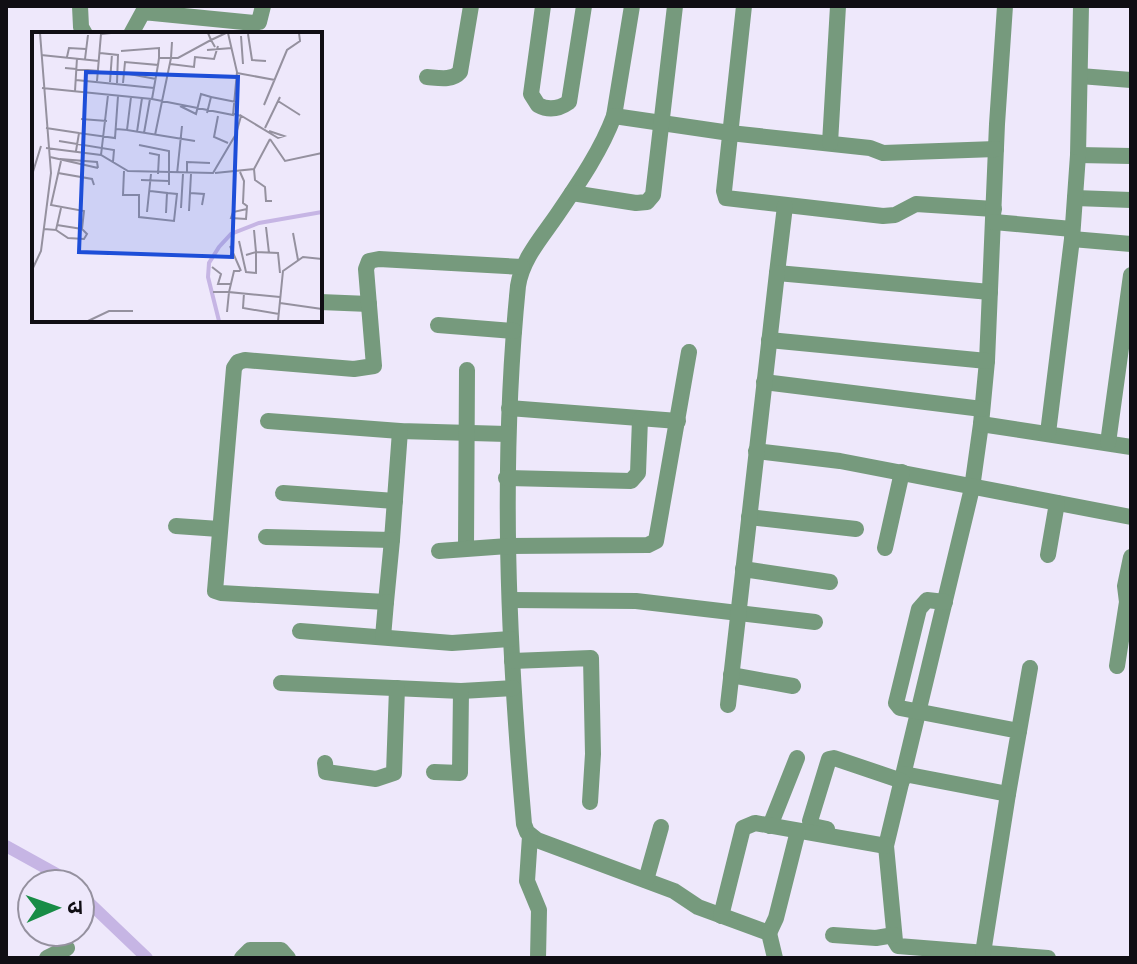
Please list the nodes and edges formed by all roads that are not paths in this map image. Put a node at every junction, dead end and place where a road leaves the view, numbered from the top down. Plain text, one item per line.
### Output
1 (80, 6) edge
2 (263, 6) edge
3 (471, 6) edge
4 (543, 6) edge
5 (584, 6) edge
6 (632, 6) edge
7 (675, 6) edge
8 (744, 6) edge
9 (838, 6) edge
10 (1005, 6) edge
11 (1081, 6) edge
12 (144, 9) edge
13 (84, 32) edge
14 (132, 32) edge
15 (1080, 76) junction
16 (427, 77) dead end
17 (1131, 80) edge
18 (614, 116) junction
19 (662, 124) junction
20 (730, 133) junction
21 (830, 143) junction
22 (996, 149) junction
23 (1078, 155) junction
24 (1131, 156) edge
25 (572, 193) junction
26 (1075, 198) junction
27 (1131, 200) edge
28 (785, 206) junction
29 (994, 215) junction
30 (1072, 234) junction
31 (1131, 244) edge
32 (522, 267) junction
33 (777, 273) junction
34 (1131, 275) edge
35 (990, 292) junction
36 (322, 302) edge
37 (369, 304) junction
38 (438, 325) dead end
39 (514, 331) junction
40 (1127, 336) edge
41 (769, 340) junction
42 (689, 352) dead end
43 (987, 361) junction
44 (467, 370) dead end
45 (764, 382) junction
46 (509, 408) junction
47 (981, 416) junction
48 (640, 419) junction
49 (268, 421) dead end
50 (678, 421) junction
51 (400, 431) junction
52 (1048, 433) junction
53 (466, 434) junction
54 (507, 434) junction
55 (1108, 443) junction
56 (1131, 447) edge
57 (756, 451) junction
58 (902, 472) junction
59 (506, 478) junction
60 (972, 488) junction
61 (283, 493) dead end
62 (395, 501) junction
63 (1057, 503) junction
64 (749, 517) junction
65 (1131, 517) edge
66 (176, 526) dead end
67 (219, 529) junction
68 (856, 529) dead end
69 (266, 537) dead end
70 (392, 540) junction
71 (508, 546) junction
72 (466, 548) junction
73 (885, 548) dead end
74 (439, 551) dead end
75 (1048, 555) dead end
76 (1131, 557) edge
77 (743, 569) junction
78 (830, 582) dead end
79 (510, 600) junction
80 (386, 602) junction
81 (945, 602) junction
82 (738, 614) junction
83 (815, 622) dead end
84 (300, 631) dead end
85 (383, 637) junction
86 (511, 639) junction
87 (512, 661) junction
88 (1117, 666) dead end
89 (1030, 668) dead end
90 (731, 675) junction
91 (281, 683) dead end
92 (793, 686) dead end
93 (397, 688) junction
94 (513, 688) junction
95 (461, 691) junction
96 (728, 705) dead end
97 (920, 712) junction
98 (1019, 731) junction
99 (797, 758) dead end
100 (325, 763) dead end
101 (434, 772) dead end
102 (903, 778) junction
103 (1008, 794) junction
104 (590, 802) dead end
105 (770, 826) junction
106 (661, 827) dead end
107 (798, 831) junction
108 (530, 836) junction
109 (886, 844) junction
110 (646, 880) junction
111 (721, 916) junction
112 (769, 933) junction
113 (833, 935) dead end
114 (899, 947) edge
115 (67, 948) dead end
116 (983, 953) junction
117 (47, 958) edge
118 (242, 958) edge
119 (288, 958) edge
120 (538, 958) edge
121 (775, 958) edge
122 (1037, 958) edge
123 (1048, 958) edge

1 - 13 street
2 - 12 street
3 - 16 street
4 - 5 street
6 - 18 street
7 - 19 street
8 - 20 street
9 - 21 street
10 - 22 street
11 - 15 street
12 - 14 street
15 - 17 street
15 - 23 street
18 - 19 street
18 - 25 street
19 - 20 street
19 - 25 street
20 - 21 street
20 - 28 street
21 - 22 street
22 - 29 street
23 - 24 street
23 - 26 street
25 - 32 street
26 - 27 street
26 - 30 street
28 - 29 street
28 - 33 street
29 - 30 street
29 - 35 street
30 - 31 street
30 - 52 street
32 - 37 street
32 - 39 street
33 - 35 street
33 - 41 street
34 - 40 street
35 - 43 street
36 - 37 street
37 - 67 street
38 - 39 street
39 - 46 street
40 - 55 street
41 - 43 street
41 - 45 street
42 - 50 street
43 - 47 street
44 - 53 street
45 - 47 street
45 - 57 street
46 - 48 street
46 - 54 street
47 - 52 street
47 - 60 street
48 - 50 street
48 - 59 street
49 - 51 street
50 - 71 street
51 - 53 street
51 - 62 street
52 - 55 street
53 - 54 street
53 - 72 street
54 - 59 street
55 - 56 street
57 - 58 street
57 - 64 street
58 - 60 street
58 - 73 street
59 - 71 street
60 - 63 street
60 - 81 street
61 - 62 street
62 - 70 street
63 - 65 street
63 - 75 street
64 - 68 street
64 - 77 street
66 - 67 street
67 - 80 street
69 - 70 street
70 - 80 street
71 - 72 street
71 - 79 street
72 - 74 street
76 - 88 street
77 - 78 street
77 - 82 street
79 - 82 street
79 - 86 street
80 - 85 street
81 - 97 street
81 - 97 street
82 - 83 street
82 - 90 street
84 - 85 street
85 - 86 street
86 - 87 street
87 - 94 street
87 - 104 street
89 - 98 street
90 - 92 street
90 - 96 street
91 - 93 street
93 - 95 street
93 - 100 street
94 - 95 street
94 - 108 street
95 - 101 street
97 - 98 street
97 - 102 street
98 - 103 street
99 - 105 street
102 - 103 street
102 - 109 street
102 - 109 street
103 - 116 street
105 - 107 street
105 - 111 street
106 - 110 street
107 - 109 street
107 - 112 street
108 - 110 street
108 - 120 street
109 - 114 street
110 - 111 street
111 - 112 street
112 - 121 street
113 - 114 street
114 - 116 street
115 - 117 street
116 - 122 street
118 - 119 street
122 - 123 street

